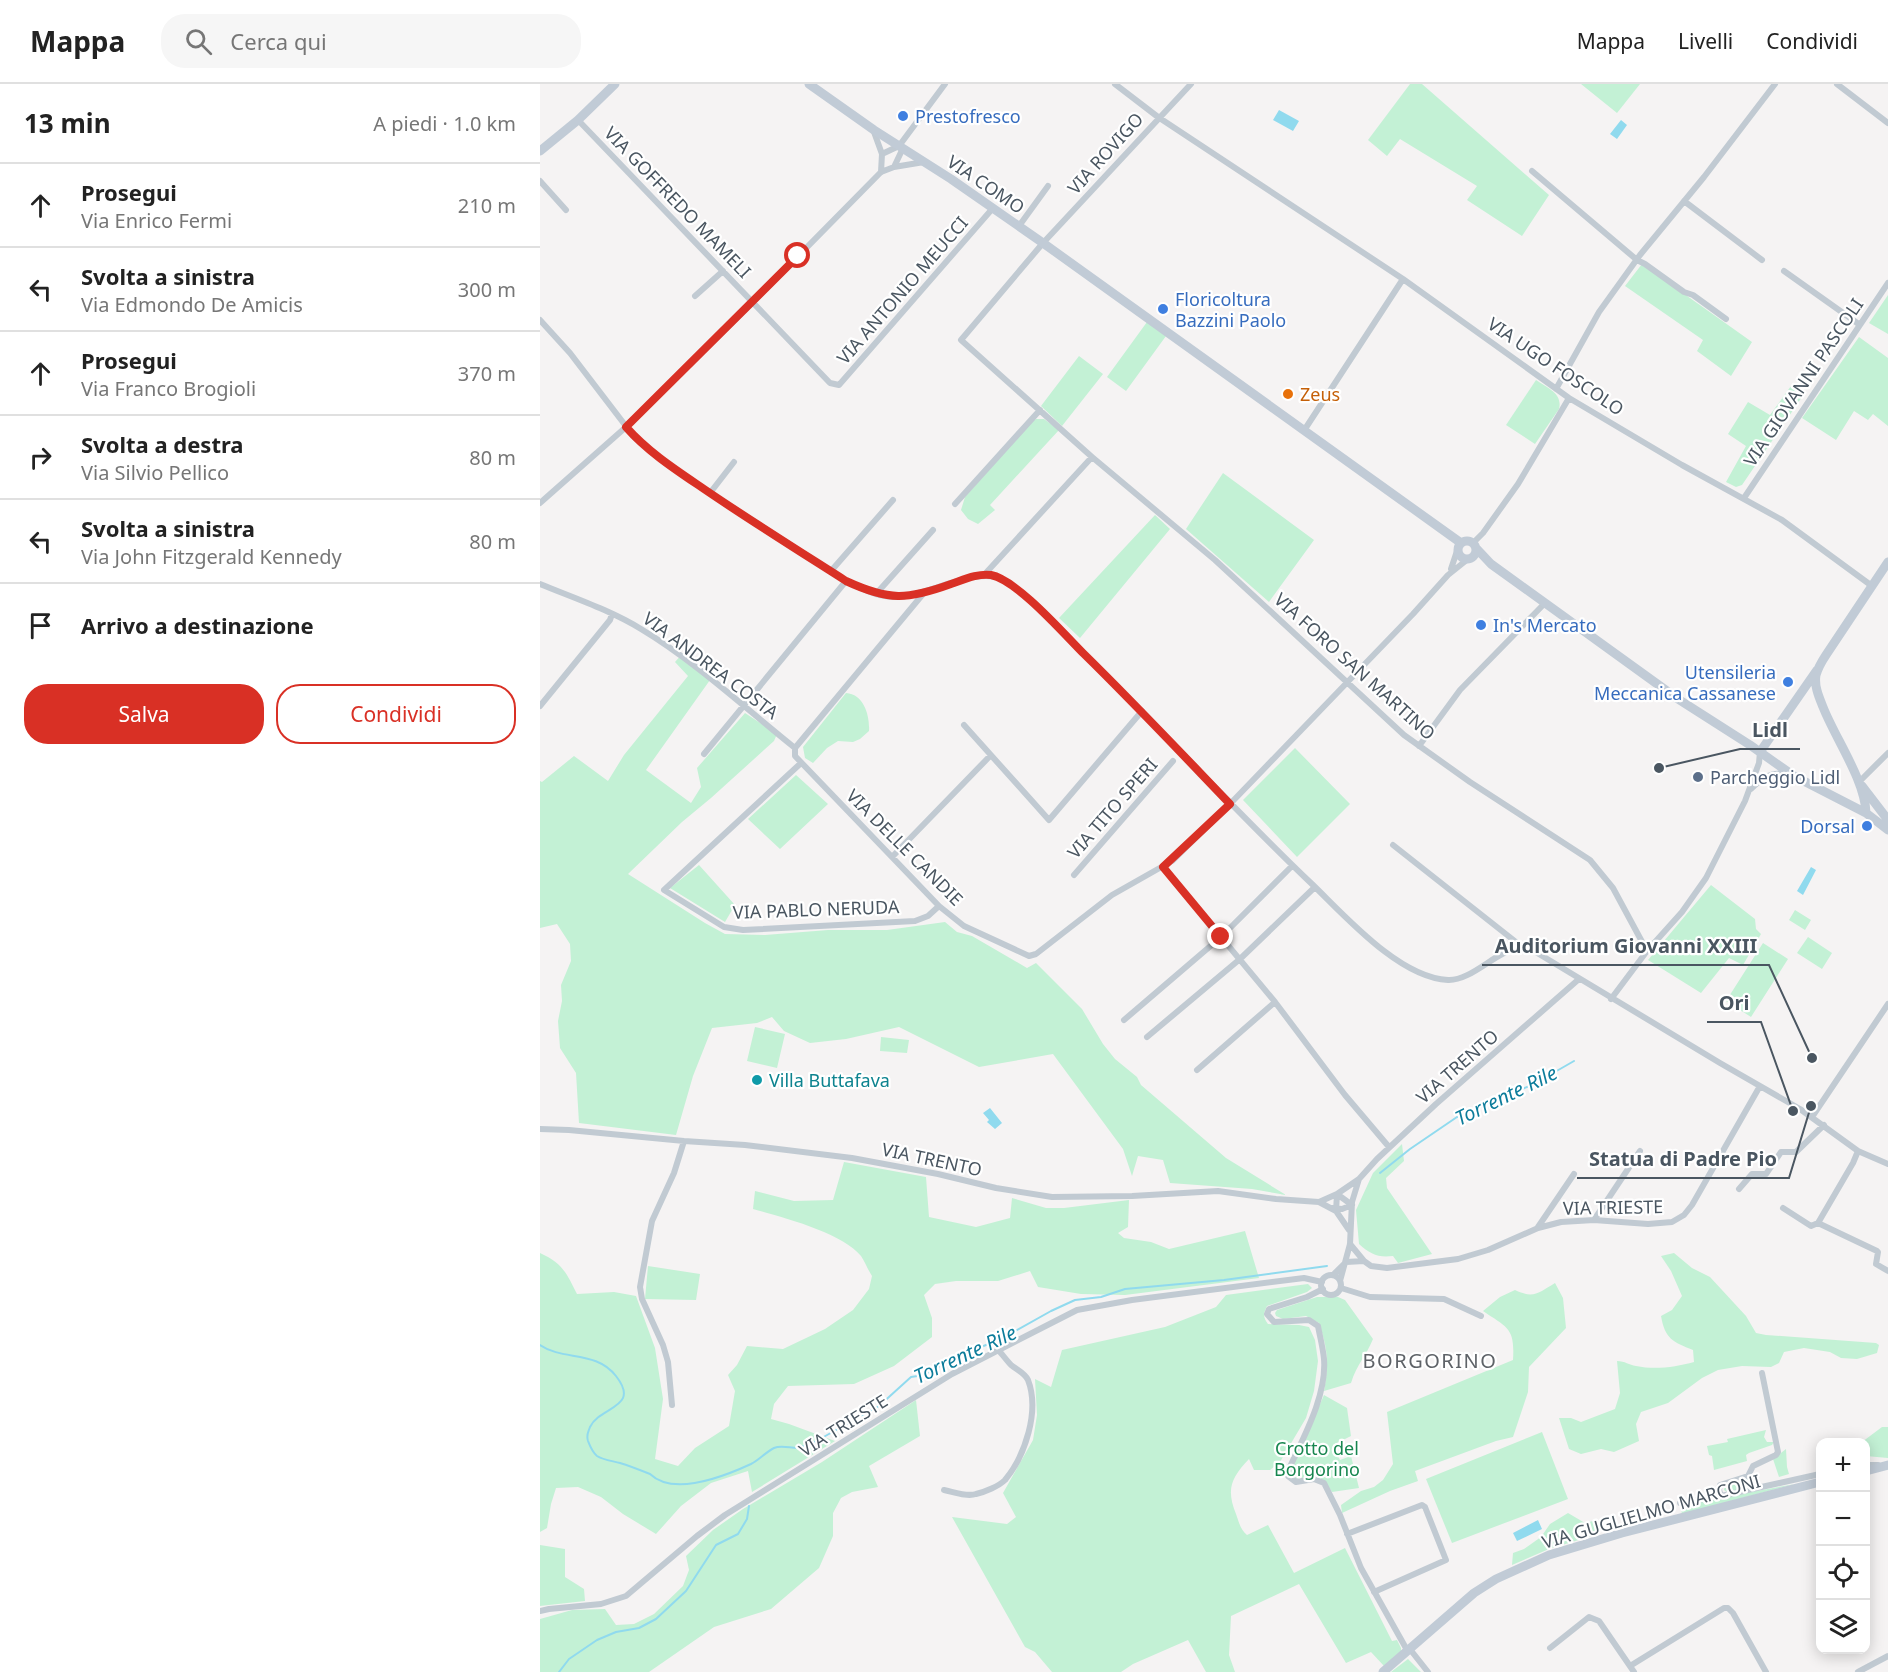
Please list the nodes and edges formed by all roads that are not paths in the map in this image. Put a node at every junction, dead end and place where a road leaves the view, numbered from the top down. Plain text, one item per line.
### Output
1 (615, 84) edge
2 (809, 84) edge
3 (945, 84) edge
4 (1116, 84) edge
5 (1191, 84) edge
6 (1775, 84) edge
7 (1837, 84) edge
8 (1158, 117) junction
9 (578, 120) junction
10 (1888, 123) edge
11 (874, 130) junction
12 (901, 147) junction
13 (540, 151) edge
14 (882, 154) junction
15 (925, 162) junction
16 (894, 167) junction
17 (881, 171) junction
18 (1532, 171) dead end
19 (540, 181) edge
20 (1048, 186) dead end
21 (546, 187) junction
22 (540, 193) edge
23 (1683, 201) junction
24 (993, 207) junction
25 (566, 210) dead end
26 (1019, 226) junction
27 (1043, 243) junction
28 (1637, 260) junction
29 (1762, 260) dead end
30 (723, 271) junction
31 (1784, 271) dead end
32 (1403, 279) junction
33 (1888, 284) edge
34 (695, 296) dead end
35 (753, 302) junction
36 (1726, 319) dead end
37 (540, 320) edge
38 (1860, 325) junction
39 (830, 383) joint
40 (1556, 389) junction
41 (1569, 398) junction
42 (1040, 410) junction
43 (626, 427) junction
44 (1305, 429) junction
45 (1092, 456) junction
46 (734, 462) dead end
47 (710, 493) junction
48 (1744, 498) junction
49 (893, 500) dead end
50 (540, 503) edge
51 (955, 504) dead end
52 (933, 530) dead end
53 (1474, 545) junction
54 (1459, 547) junction
55 (1469, 559) junction
56 (1888, 562) edge
57 (1491, 564) junction
58 (831, 571) junction
59 (1448, 574) junction
60 (984, 575) junction
61 (846, 581) junction
62 (540, 584) edge
63 (1872, 586) junction
64 (923, 593) junction
65 (876, 594) junction
66 (1545, 603) junction
67 (612, 614) junction
68 (1818, 668) junction
69 (1348, 681) junction
70 (540, 706) edge
71 (744, 707) junction
72 (1142, 711) junction
73 (963, 725) dead end
74 (1419, 746) junction
75 (795, 748) junction
76 (1760, 752) junction
77 (704, 753) dead end
78 (1888, 753) edge
79 (990, 756) junction
80 (1173, 761) dead end
81 (1772, 761) junction
82 (801, 763) junction
83 (1794, 777) junction
84 (1761, 779) junction
85 (1859, 782) junction
86 (1748, 792) junction
87 (1230, 804) junction
88 (1866, 813) junction
89 (1888, 820) edge
90 (1888, 830) edge
91 (1392, 846) dead end
92 (892, 857) junction
93 (1292, 866) junction
94 (1163, 867) junction
95 (1074, 875) dead end
96 (1315, 887) junction
97 (939, 906) junction
98 (1221, 937) junction
99 (1521, 946) junction
100 (1647, 951) junction
101 (1240, 959) junction
102 (1579, 979) junction
103 (1611, 999) junction
104 (1275, 1002) junction
105 (1888, 1004) edge
106 (1124, 1020) dead end
107 (1147, 1037) dead end
108 (1197, 1070) dead end
109 (1760, 1086) junction
110 (1812, 1117) junction
111 (1824, 1125) junction
112 (540, 1129) edge
113 (684, 1141) junction
114 (1389, 1147) junction
115 (1858, 1150) junction
116 (1640, 1151) dead end
117 (1888, 1164) edge
118 (1574, 1174) dead end
119 (1359, 1179) junction
120 (1739, 1189) dead end
121 (1337, 1194) junction
122 (1319, 1202) junction
123 (1352, 1205) junction
124 (1783, 1208) dead end
125 (1334, 1209) junction
126 (1594, 1220) junction
127 (1818, 1223) junction
128 (1538, 1228) junction
129 (1350, 1230) junction
130 (1350, 1244) junction
131 (1364, 1261) junction
132 (1346, 1262) junction
133 (1888, 1271) edge
134 (1333, 1275) junction
135 (1341, 1284) junction
136 (1322, 1285) junction
137 (1481, 1316) dead end
138 (999, 1351) junction
139 (1762, 1373) dead end
140 (672, 1405) dead end
141 (1870, 1465) edge
142 (1888, 1465) edge
143 (1870, 1470) edge
144 (1816, 1475) edge
145 (1816, 1483) edge
146 (944, 1490) dead end
147 (1720, 1496) junction
148 (1680, 1503) dead end
149 (1347, 1534) junction
150 (1374, 1592) junction
151 (540, 1611) edge
152 (1550, 1648) dead end
153 (1408, 1649) junction
154 (1888, 1656) edge
155 (1632, 1669) edge
156 (1383, 1672) edge
157 (1428, 1672) edge
158 (1766, 1672) edge
159 (1858, 1672) edge

1 - 9 main road
2 - 11 main road, VIA COMO
3 - 12 street
4 - 8 street, VIA UGO FOSCOLO
5 - 8 street, VIA ROVIGO
6 - 23 street
7 - 10 street
8 - 27 street, VIA ROVIGO
8 - 32 street, VIA UGO FOSCOLO
9 - 13 main road
9 - 30 street, VIA GOFFREDO MAMELI
11 - 12 main road, VIA COMO
11 - 14 street
12 - 14 street
12 - 15 main road, VIA COMO
12 - 16 street
14 - 17 street
15 - 16 street
15 - 24 main road, VIA COMO
16 - 17 street
17 - 35 street
18 - 28 street
19 - 21 street
20 - 26 street
21 - 22 street
21 - 25 street
23 - 28 street
23 - 29 street
24 - 26 main road, VIA COMO
24 - 39 street, VIA ANTONIO MEUCCI
26 - 27 main road, VIA COMO
27 - 42 street, VIA FORO SAN MARTINO
27 - 44 main road, VIA COMO
28 - 36 street
28 - 40 street
30 - 34 street
30 - 35 street, VIA GOFFREDO MAMELI
31 - 38 street
32 - 40 street, VIA UGO FOSCOLO
32 - 44 street
33 - 38 street, VIA GIOVANNI PASCOLI
35 - 39 street, VIA GOFFREDO MAMELI
35 - 43 street
37 - 43 street
38 - 48 street, VIA GIOVANNI PASCOLI
40 - 41 street, VIA UGO FOSCOLO
41 - 48 street, VIA UGO FOSCOLO
41 - 53 street
42 - 45 street, VIA FORO SAN MARTINO
42 - 51 street
43 - 47 street
43 - 50 street
44 - 54 main road, VIA COMO
45 - 60 street
45 - 69 street, VIA FORO SAN MARTINO
46 - 47 street
47 - 58 street
48 - 63 street, VIA UGO FOSCOLO
49 - 58 street
52 - 65 street
53 - 54 main road
53 - 55 main road
53 - 57 main road
54 - 55 main road
54 - 59 street
55 - 57 main road
55 - 59 street
56 - 63 main road
57 - 66 main road
58 - 61 street
59 - 69 street
60 - 64 street
60 - 72 street
61 - 65 street
61 - 71 street
62 - 67 street, VIA ANDREA COSTA
63 - 68 main road
64 - 65 street
64 - 75 street
66 - 74 street
66 - 76 main road
67 - 70 street
67 - 71 street, VIA ANDREA COSTA
68 - 76 main road
68 - 85 main road
69 - 74 street, VIA FORO SAN MARTINO
69 - 87 street
71 - 75 street, VIA ANDREA COSTA
71 - 77 street
72 - 79 street
72 - 87 street
73 - 79 street
74 - 100 street, VIA FORO SAN MARTINO
75 - 82 street
76 - 81 main road
76 - 86 street
78 - 85 street
79 - 92 street
80 - 95 street, VIA TITO SPERI
81 - 83 main road
81 - 84 street
82 - 92 street, VIA DELLE CANDIE
82 - 97 street, VIA PABLO NERUDA
83 - 84 street
83 - 88 main road
84 - 86 street
85 - 88 main road
85 - 89 main road
86 - 100 street
87 - 93 street
87 - 94 street
88 - 90 main road
91 - 99 street
92 - 97 street, VIA DELLE CANDIE
93 - 96 street
93 - 98 street
94 - 97 street, VIA DELLE CANDIE
94 - 98 street
96 - 99 street
96 - 101 street
98 - 101 street
98 - 106 street
99 - 102 street
100 - 103 street
101 - 104 street
101 - 107 street
102 - 103 street
102 - 114 street, VIA TRENTO
103 - 109 street
104 - 108 street
104 - 114 street
105 - 110 street
109 - 110 street
109 - 126 street, VIA TRIESTE
110 - 111 street
111 - 115 street
111 - 120 street
112 - 113 street, VIA TRENTO
113 - 122 street, VIA TRENTO
113 - 140 street
114 - 119 street, VIA TRENTO
115 - 117 street
115 - 127 street
116 - 126 street
118 - 128 street
119 - 121 street, VIA TRENTO
119 - 123 street, VIA TRENTO
121 - 122 street, VIA TRENTO
121 - 123 street
121 - 125 street
122 - 125 street, VIA TRENTO
123 - 125 street
123 - 129 street, VIA TRENTO
124 - 127 street
125 - 129 street, VIA TRENTO
126 - 128 street, VIA TRIESTE
127 - 133 street
128 - 131 street, VIA TRIESTE
129 - 130 street, VIA TRENTO
130 - 131 street
130 - 132 street, VIA TRENTO
131 - 132 street, VIA TRIESTE
132 - 134 street
132 - 135 street
134 - 135 street
134 - 136 street
135 - 136 street
135 - 137 street
136 - 138 street, VIA TRIESTE
136 - 149 street
138 - 146 street
138 - 151 street, VIA TRIESTE
139 - 147 street
141 - 142 street
142 - 143 main road
144 - 147 street
145 - 153 main road, VIA GUGLIELMO MARCONI
147 - 148 street
149 - 150 street
149 - 150 street
150 - 153 street
152 - 155 street
153 - 156 main road, VIA GUGLIELMO MARCONI
153 - 157 street
154 - 159 street
155 - 158 street

